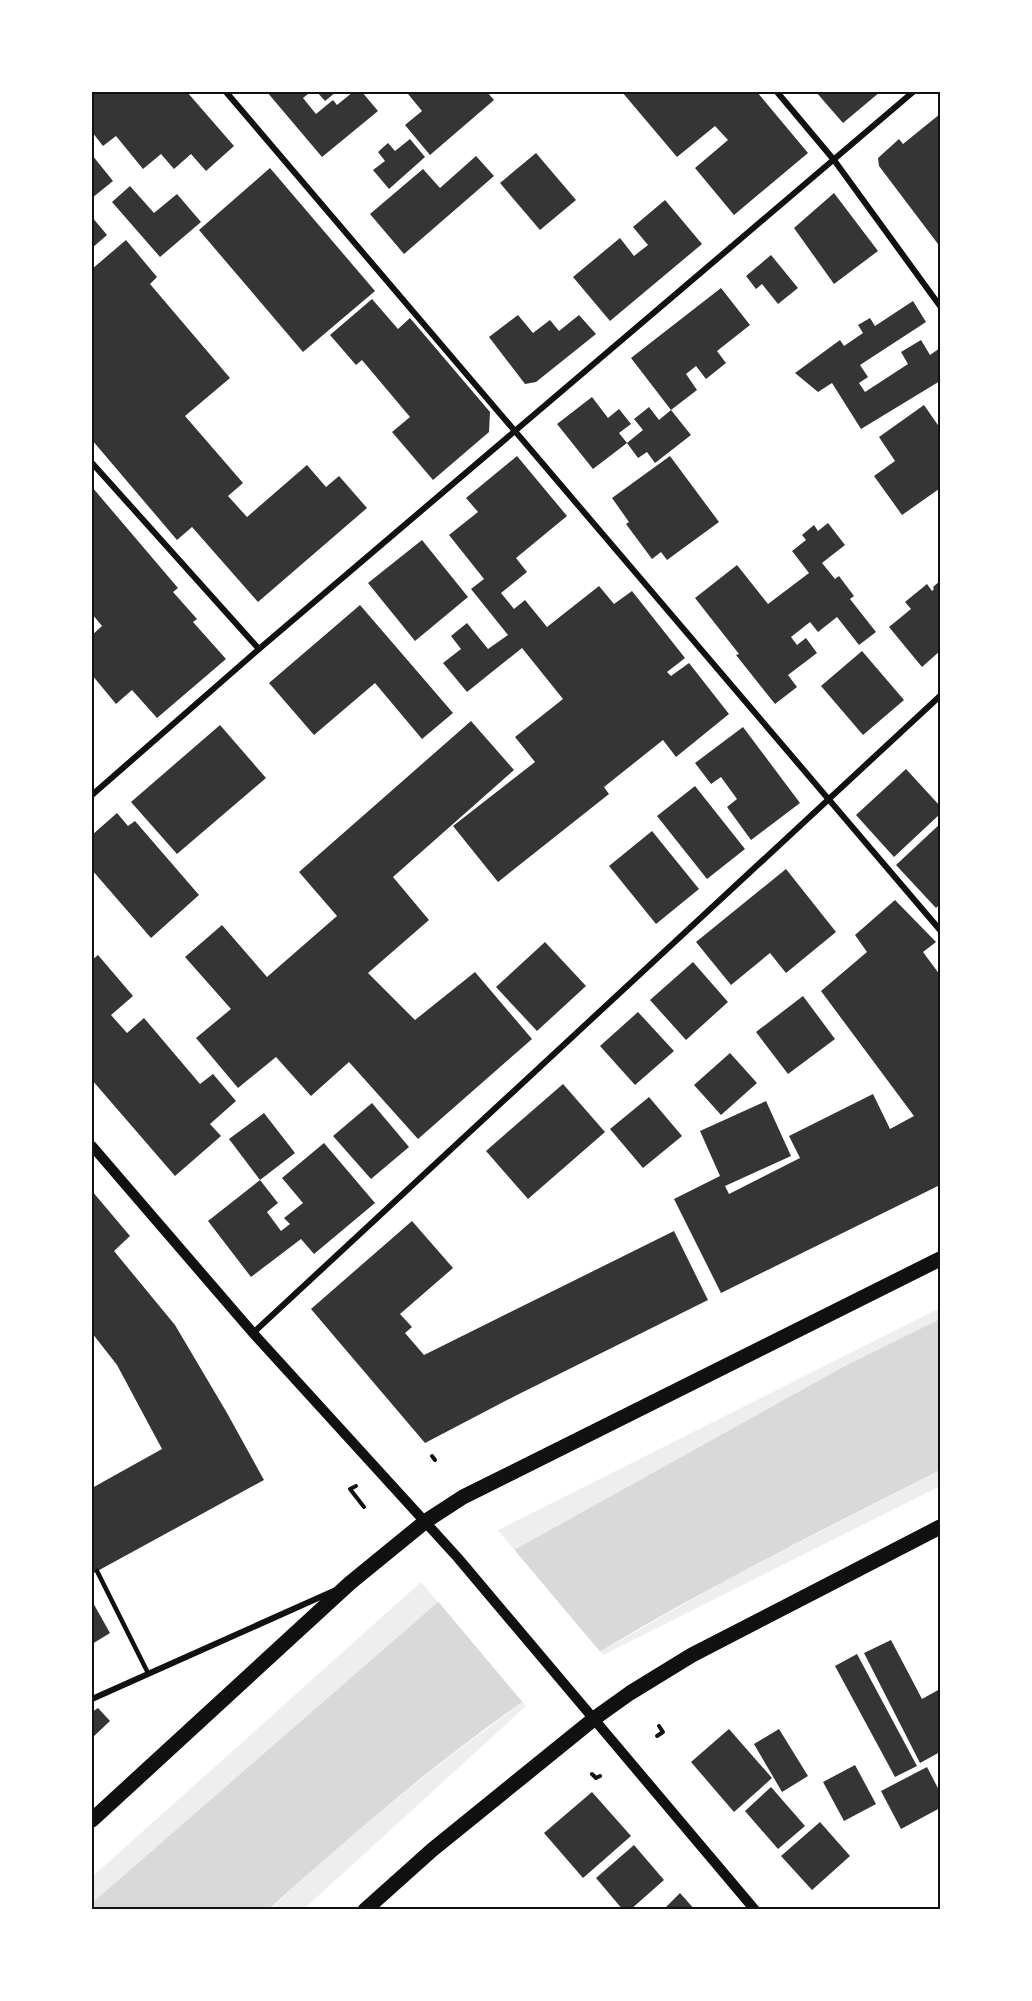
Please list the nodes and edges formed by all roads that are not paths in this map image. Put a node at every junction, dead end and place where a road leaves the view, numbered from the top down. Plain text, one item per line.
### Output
1 (226, 92) edge
2 (777, 92) edge
3 (914, 92) edge
4 (834, 159) junction
5 (940, 306) edge
6 (515, 431) junction
7 (92, 463) edge
8 (259, 649) junction
9 (940, 696) edge
10 (92, 795) edge
11 (828, 798) junction
12 (940, 930) edge
13 (92, 1146) edge
14 (940, 1259) edge
15 (253, 1333) junction
16 (426, 1521) junction
17 (940, 1527) edge
18 (97, 1571) dead end
19 (350, 1583) junction
20 (148, 1673) junction
21 (92, 1699) edge
22 (595, 1718) junction
23 (92, 1820) edge
24 (365, 1910) edge
25 (755, 1910) edge

1 - 6 street
2 - 4 street
3 - 4 street
4 - 5 street
4 - 6 street
6 - 8 street
6 - 11 street
7 - 8 street
8 - 10 street
9 - 11 street
11 - 12 street
11 - 15 street
13 - 15 street
14 - 16 main road
15 - 16 street
16 - 19 main road
16 - 22 street
17 - 22 main road
18 - 20 lane
19 - 20 street
19 - 23 main road
20 - 21 street
22 - 24 main road
22 - 25 street

